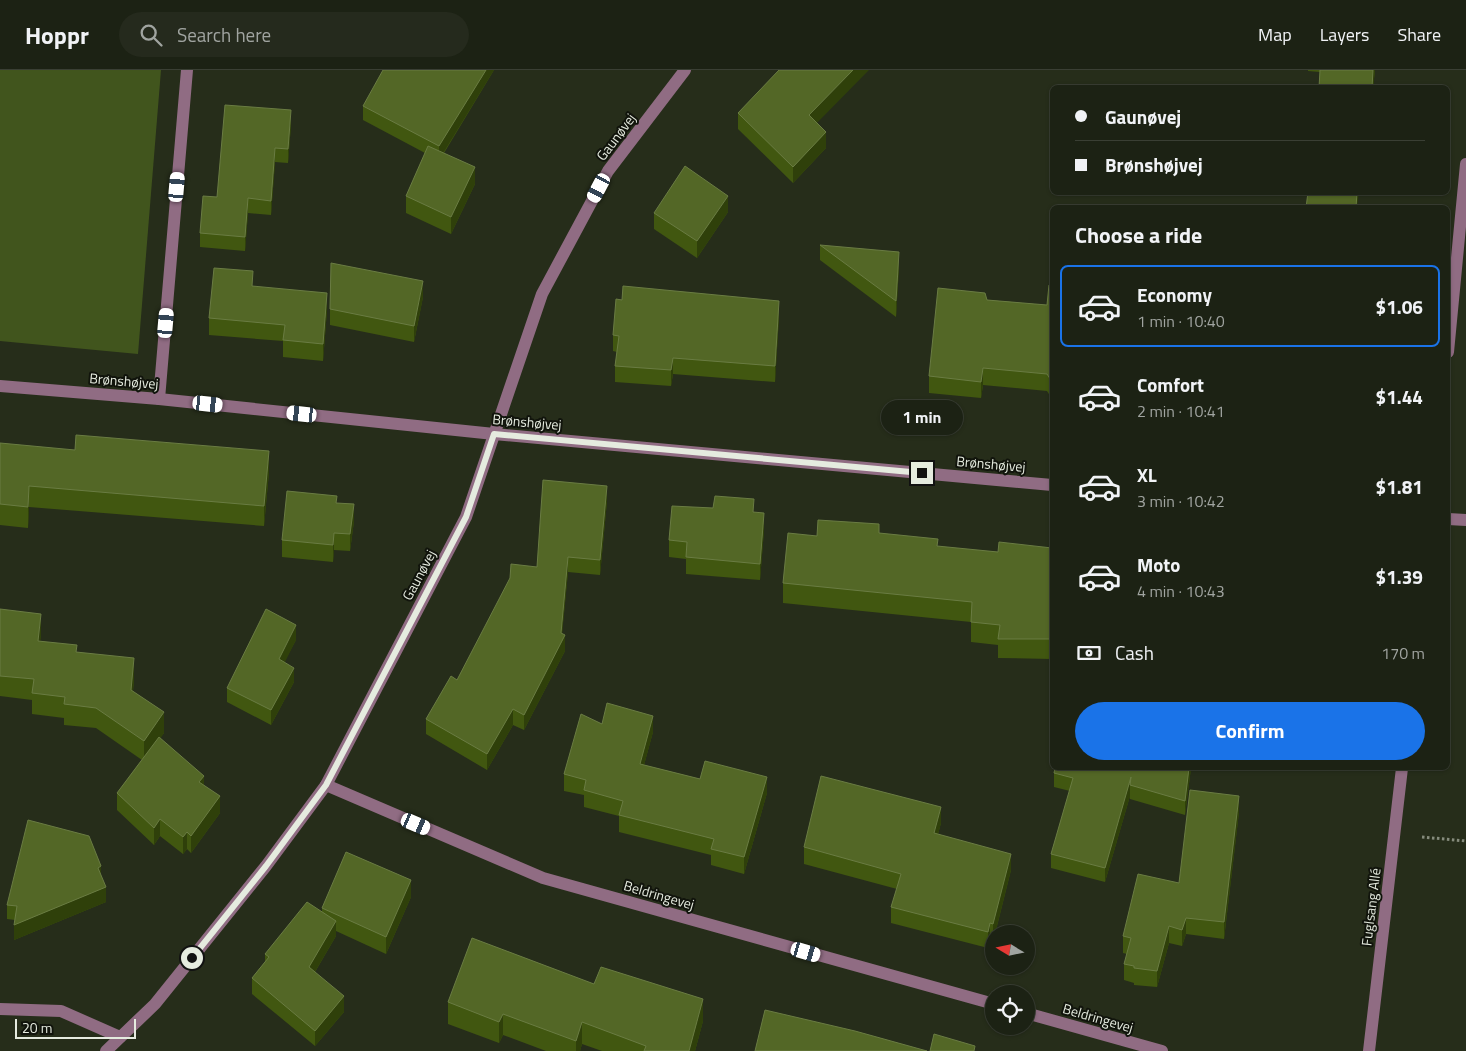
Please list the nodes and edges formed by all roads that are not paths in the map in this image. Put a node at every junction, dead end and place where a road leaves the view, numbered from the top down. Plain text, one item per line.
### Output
1 (187, 70) edge
2 (685, 70) edge
3 (1466, 164) edge
4 (1450, 331) edge
5 (0, 386) edge
6 (159, 399) junction
7 (494, 434) junction
8 (1050, 485) edge
9 (1450, 519) edge
10 (1466, 520) edge
11 (1402, 770) edge
12 (326, 785) junction
13 (985, 1001) edge
14 (0, 1009) edge
15 (1035, 1016) edge
16 (120, 1037) junction
17 (106, 1051) edge
18 (1162, 1051) edge
19 (1369, 1051) edge

1 - 6 street
2 - 7 street, Gaunøvej
3 - 4 street
5 - 6 street, Brønshøjvej
6 - 7 street, Brønshøjvej
7 - 8 street, Brønshøjvej
7 - 12 street, Gaunøvej
9 - 10 street
11 - 19 street, Fuglsang Allé
12 - 13 street, Beldringevej
12 - 16 street, Gaunøvej
14 - 16 street
15 - 18 street, Beldringevej
16 - 17 street, Gaunøvej

